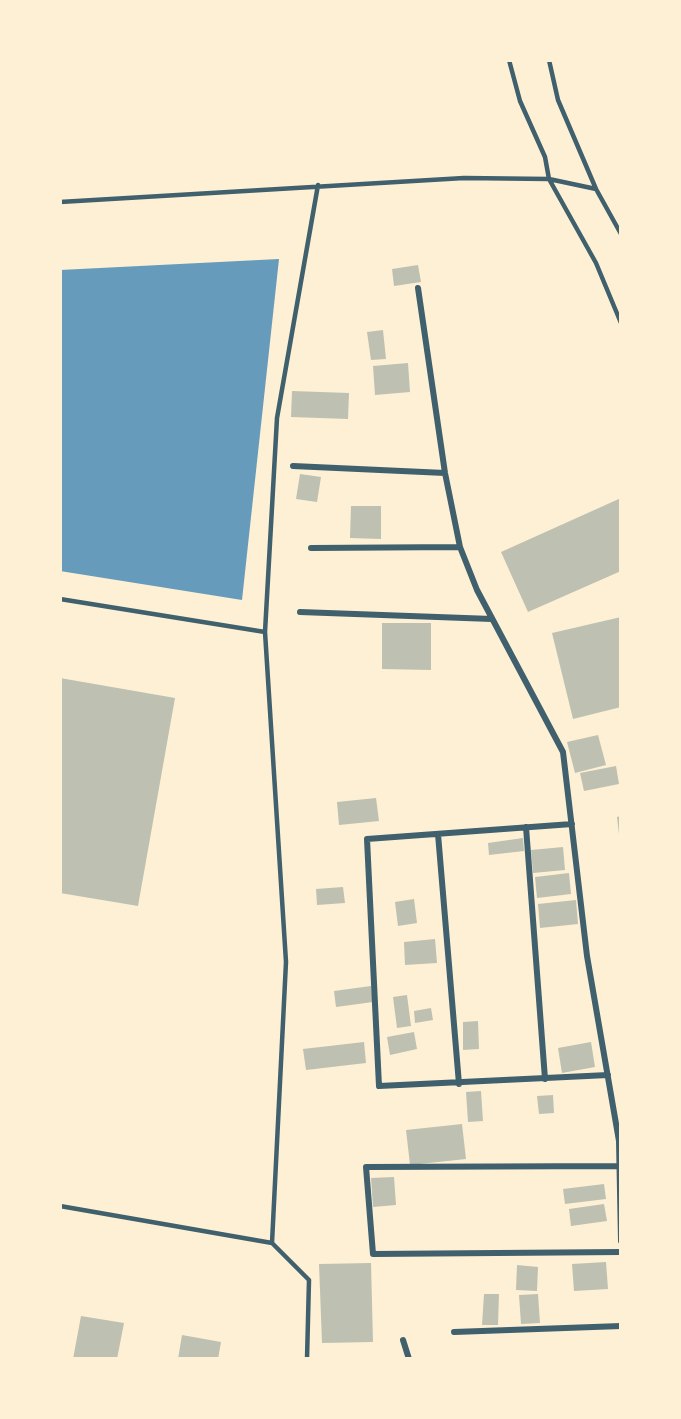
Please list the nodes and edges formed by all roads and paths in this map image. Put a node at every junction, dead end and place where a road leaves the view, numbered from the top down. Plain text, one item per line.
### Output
1 (509, 60) edge
2 (549, 60) edge
3 (549, 179) junction
4 (318, 185) junction
5 (596, 189) junction
6 (60, 202) edge
7 (621, 234) edge
8 (418, 288) dead end
9 (621, 323) edge
10 (293, 466) dead end
11 (445, 473) junction
12 (460, 547) junction
13 (311, 548) dead end
14 (60, 599) edge
15 (300, 612) dead end
16 (492, 618) junction
17 (265, 632) junction
18 (572, 824) junction
19 (526, 827) junction
20 (438, 834) junction
21 (608, 1075) junction
22 (545, 1079) junction
23 (459, 1084) junction
24 (620, 1167) edge
25 (60, 1206) edge
26 (621, 1240) edge
27 (272, 1243) junction
28 (621, 1252) edge
29 (621, 1326) edge
30 (454, 1332) dead end
31 (403, 1340) dead end
32 (307, 1359) edge
33 (409, 1359) edge

1 - 3 lane
2 - 5 lane
3 - 4 lane
3 - 5 lane
3 - 9 lane
4 - 6 lane
4 - 17 lane
5 - 7 lane
8 - 11 street
10 - 11 street
11 - 12 street
12 - 13 street
12 - 16 street
14 - 17 lane
15 - 16 street
16 - 18 street
17 - 27 lane
18 - 19 street
18 - 21 street
19 - 20 street
19 - 22 street
20 - 23 street
20 - 23 street
21 - 22 street
21 - 24 street
22 - 23 street
24 - 26 street
24 - 28 street
25 - 27 lane
27 - 32 lane
29 - 30 street
31 - 33 street

